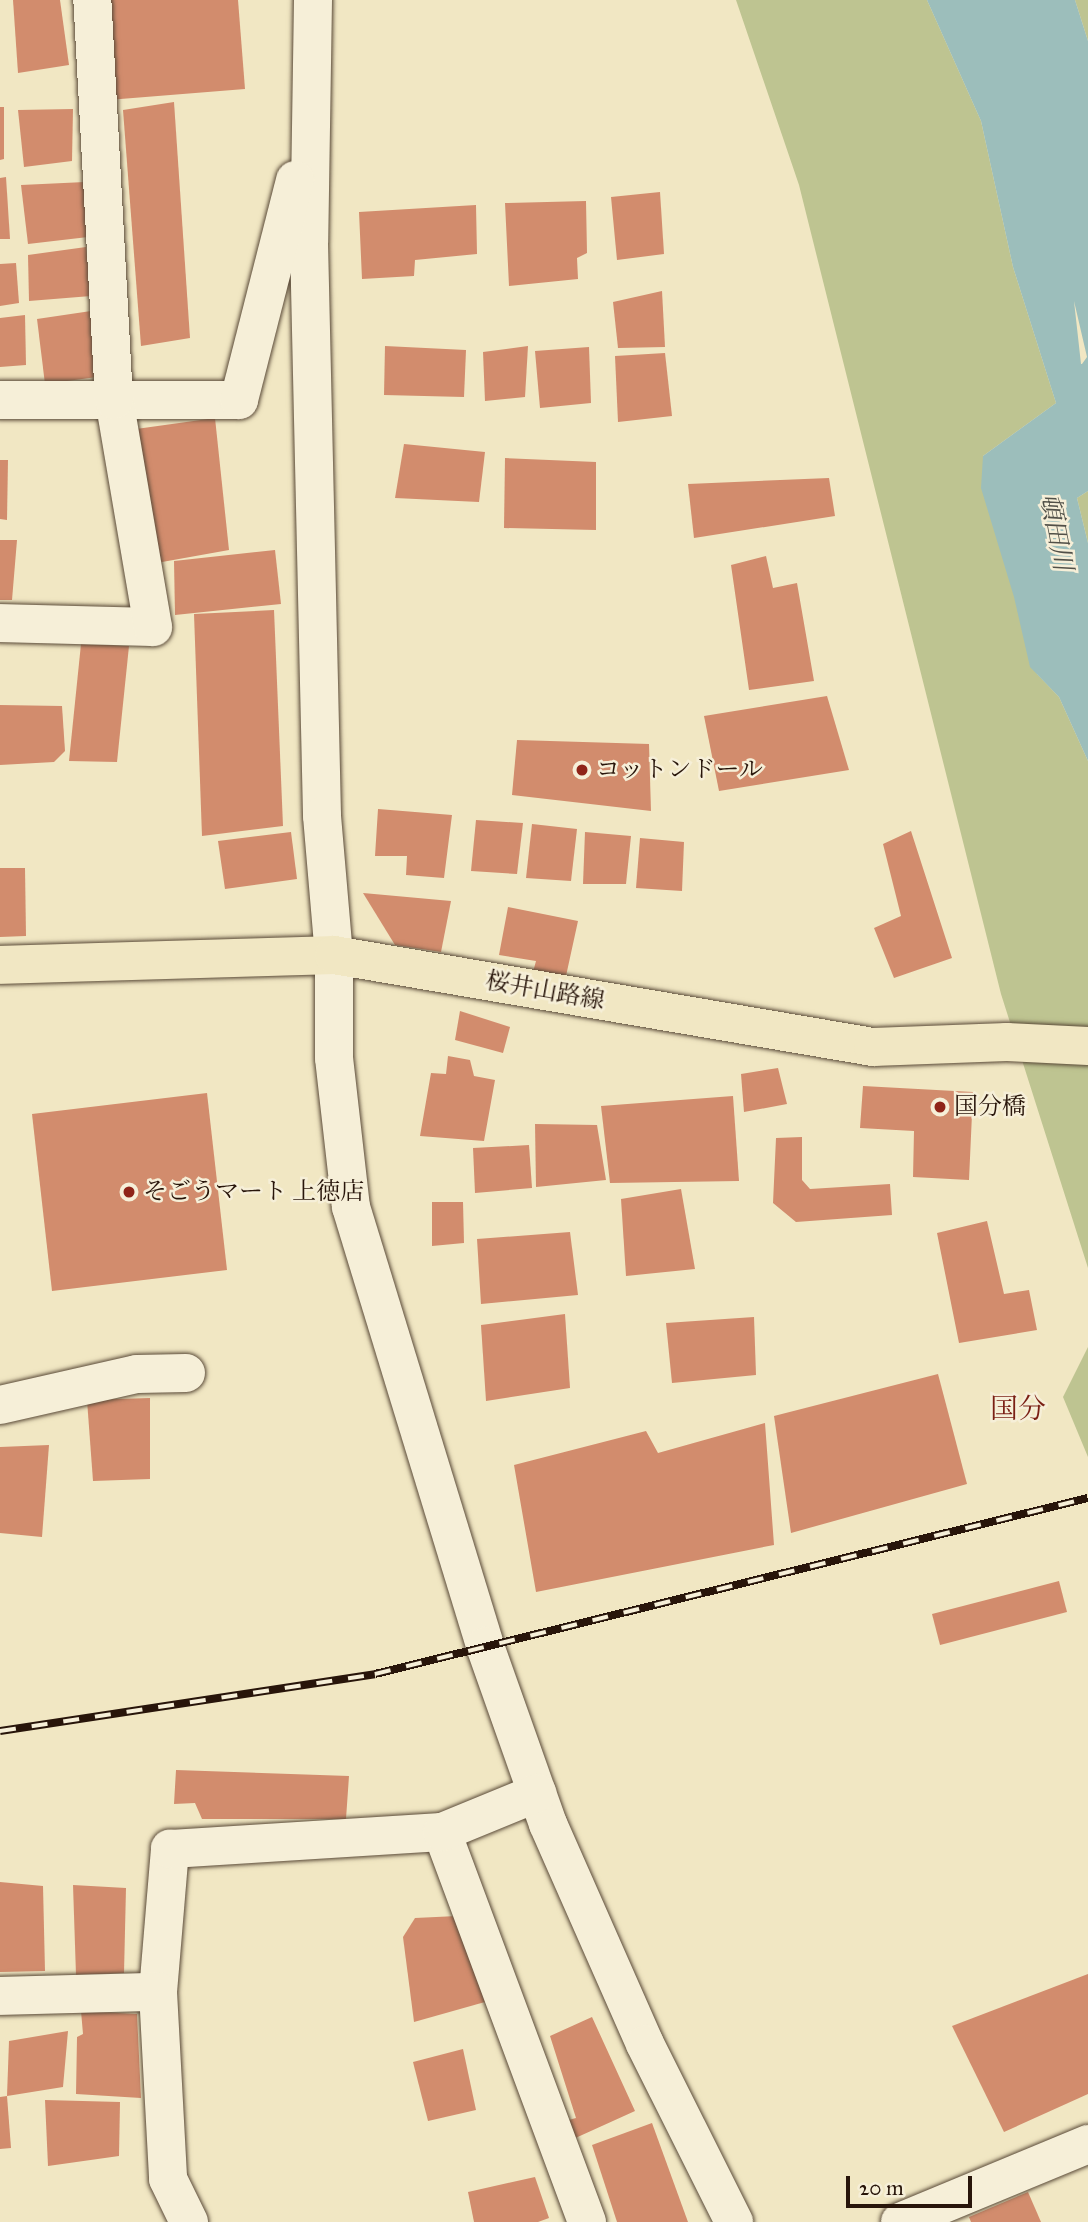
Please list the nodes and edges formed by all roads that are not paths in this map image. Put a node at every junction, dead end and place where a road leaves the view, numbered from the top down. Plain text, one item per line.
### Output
1 (92, 0) edge
2 (313, 0) edge
3 (311, 117) junction
4 (0, 400) edge
5 (114, 400) junction
6 (0, 623) edge
7 (334, 955) junction
8 (0, 965) edge
9 (1088, 1046) edge
10 (187, 1373) dead end
11 (0, 1405) edge
12 (537, 1793) junction
13 (442, 1832) junction
14 (158, 1992) junction
15 (0, 1996) edge
16 (1088, 2144) edge
17 (189, 2222) edge
18 (587, 2222) edge
19 (734, 2222) edge
20 (900, 2222) edge

1 - 5 street
2 - 3 street
3 - 5 street
3 - 7 street
4 - 5 street
5 - 6 street
7 - 8 main road, 桜井山路線
7 - 9 main road, 桜井山路線
7 - 12 street
10 - 11 street
12 - 13 street
12 - 19 street
13 - 14 street
13 - 18 street
14 - 15 street
14 - 17 street
16 - 20 street

